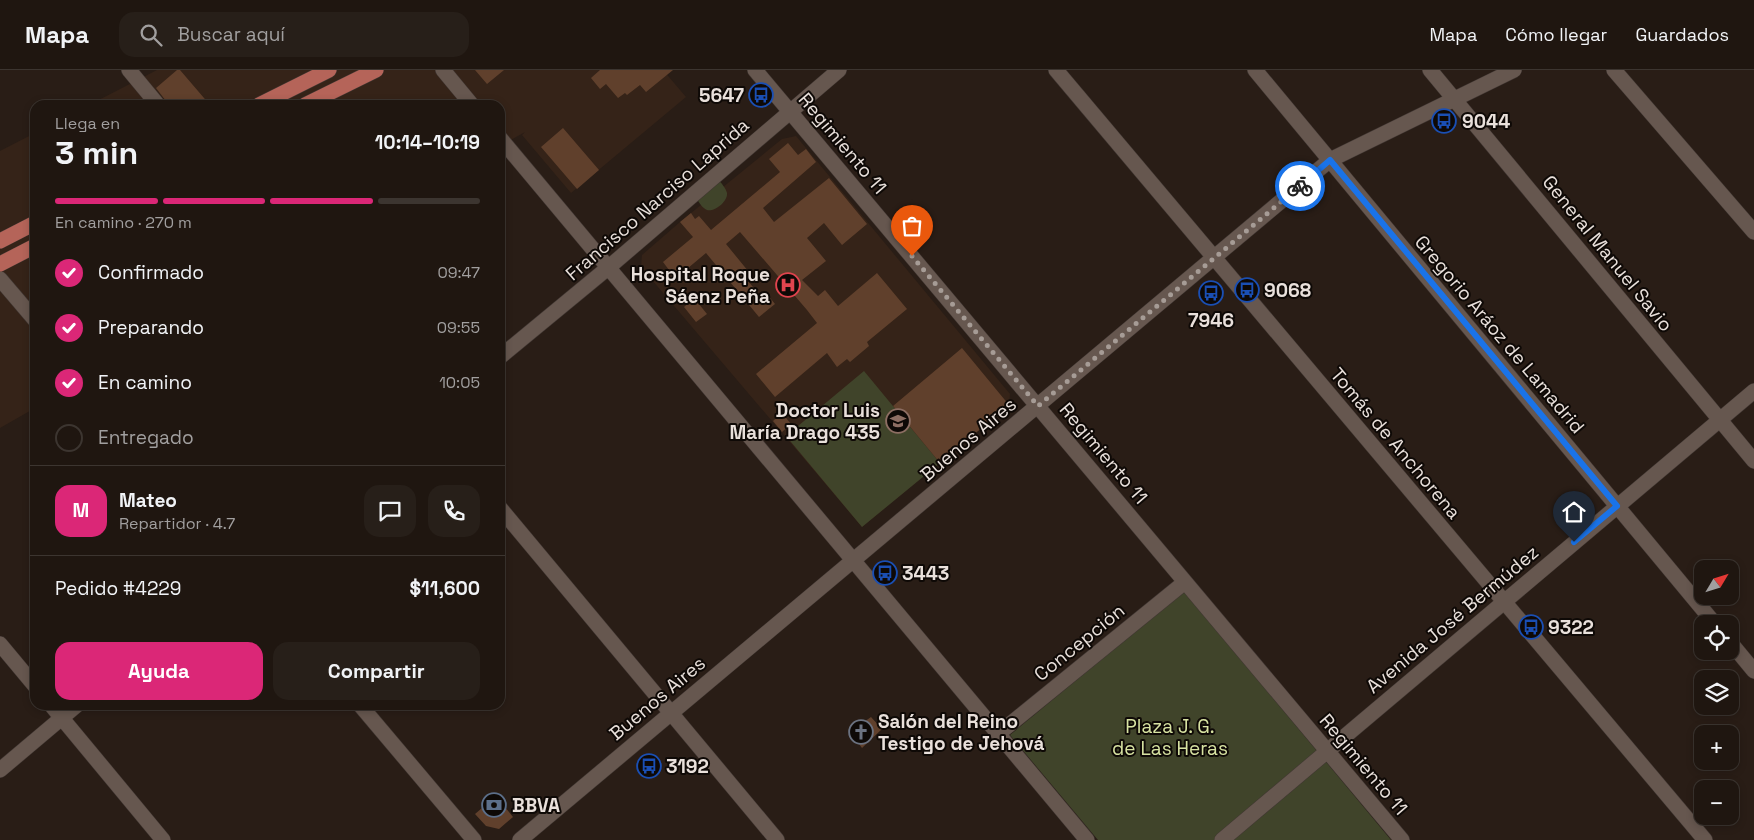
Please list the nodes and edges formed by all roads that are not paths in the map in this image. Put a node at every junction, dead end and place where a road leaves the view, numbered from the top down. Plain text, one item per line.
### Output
1 (129, 70) edge
2 (329, 70) edge
3 (376, 70) edge
4 (443, 70) edge
5 (755, 70) edge
6 (839, 70) edge
7 (1056, 70) edge
8 (1256, 70) edge
9 (1430, 70) edge
10 (1514, 70) edge
11 (1614, 70) edge
12 (154, 100) edge
13 (269, 100) edge
14 (315, 100) edge
15 (468, 100) edge
16 (1455, 100) junction
17 (790, 110) junction
18 (505, 144) edge
19 (1330, 160) junction
20 (30, 226) edge
21 (1754, 232) edge
22 (0, 242) edge
23 (30, 249) edge
24 (1213, 258) junction
25 (0, 264) edge
26 (609, 268) junction
27 (0, 279) edge
28 (30, 314) edge
29 (505, 353) edge
30 (1754, 390) edge
31 (1038, 406) junction
32 (1719, 420) junction
33 (1754, 462) edge
34 (1617, 506) junction
35 (505, 514) edge
36 (854, 561) junction
37 (1185, 582) junction
38 (1504, 602) junction
39 (1707, 615) edge
40 (0, 644) edge
41 (1739, 653) edge
42 (1754, 671) edge
43 (30, 680) edge
44 (55, 710) edge
45 (71, 710) edge
46 (364, 710) edge
47 (670, 714) junction
48 (62, 718) junction
49 (998, 734) junction
50 (1327, 751) junction
51 (0, 770) edge
52 (163, 840) edge
53 (474, 840) edge
54 (520, 840) edge
55 (777, 840) edge
56 (1086, 840) edge
57 (1222, 840) edge
58 (1402, 840) edge
59 (1705, 840) edge

1 - 12 street
2 - 13 main road
3 - 14 main road
4 - 15 street
5 - 17 street, Regimiento 11
6 - 17 street, Francisco Narciso Laprida
7 - 24 street, Tomás de Anchorena
8 - 19 street, Gregorio Aráoz de Lamadrid
9 - 16 street, General Manuel Savio
10 - 16 street, Buenos Aires
11 - 21 street
16 - 19 street, Buenos Aires
16 - 32 street, General Manuel Savio
17 - 26 street, Francisco Narciso Laprida
17 - 31 street, Regimiento 11
18 - 26 street
19 - 24 street, Buenos Aires
19 - 34 street, Gregorio Aráoz de Lamadrid
20 - 22 main road
23 - 25 main road
24 - 31 street, Buenos Aires
24 - 38 street, Tomás de Anchorena
26 - 29 street, Francisco Narciso Laprida
26 - 36 street
27 - 28 street
30 - 32 street, Avenida José Bermúdez
31 - 36 street, Buenos Aires
31 - 37 street, Regimiento 11
32 - 33 street, General Manuel Savio
32 - 34 street, Avenida José Bermúdez
34 - 38 street, Avenida José Bermúdez
34 - 39 street, Gregorio Aráoz de Lamadrid
35 - 47 street
36 - 47 street, Buenos Aires
36 - 49 street
37 - 49 street, Concepción
37 - 50 street, Regimiento 11
38 - 50 street, Avenida José Bermúdez
38 - 59 street, Tomás de Anchorena
40 - 43 street
41 - 42 street
44 - 48 street
45 - 48 street
46 - 53 street
47 - 54 street, Buenos Aires
47 - 55 street
48 - 51 street
48 - 52 street
49 - 56 street
50 - 57 street, Avenida José Bermúdez
50 - 58 street, Regimiento 11

